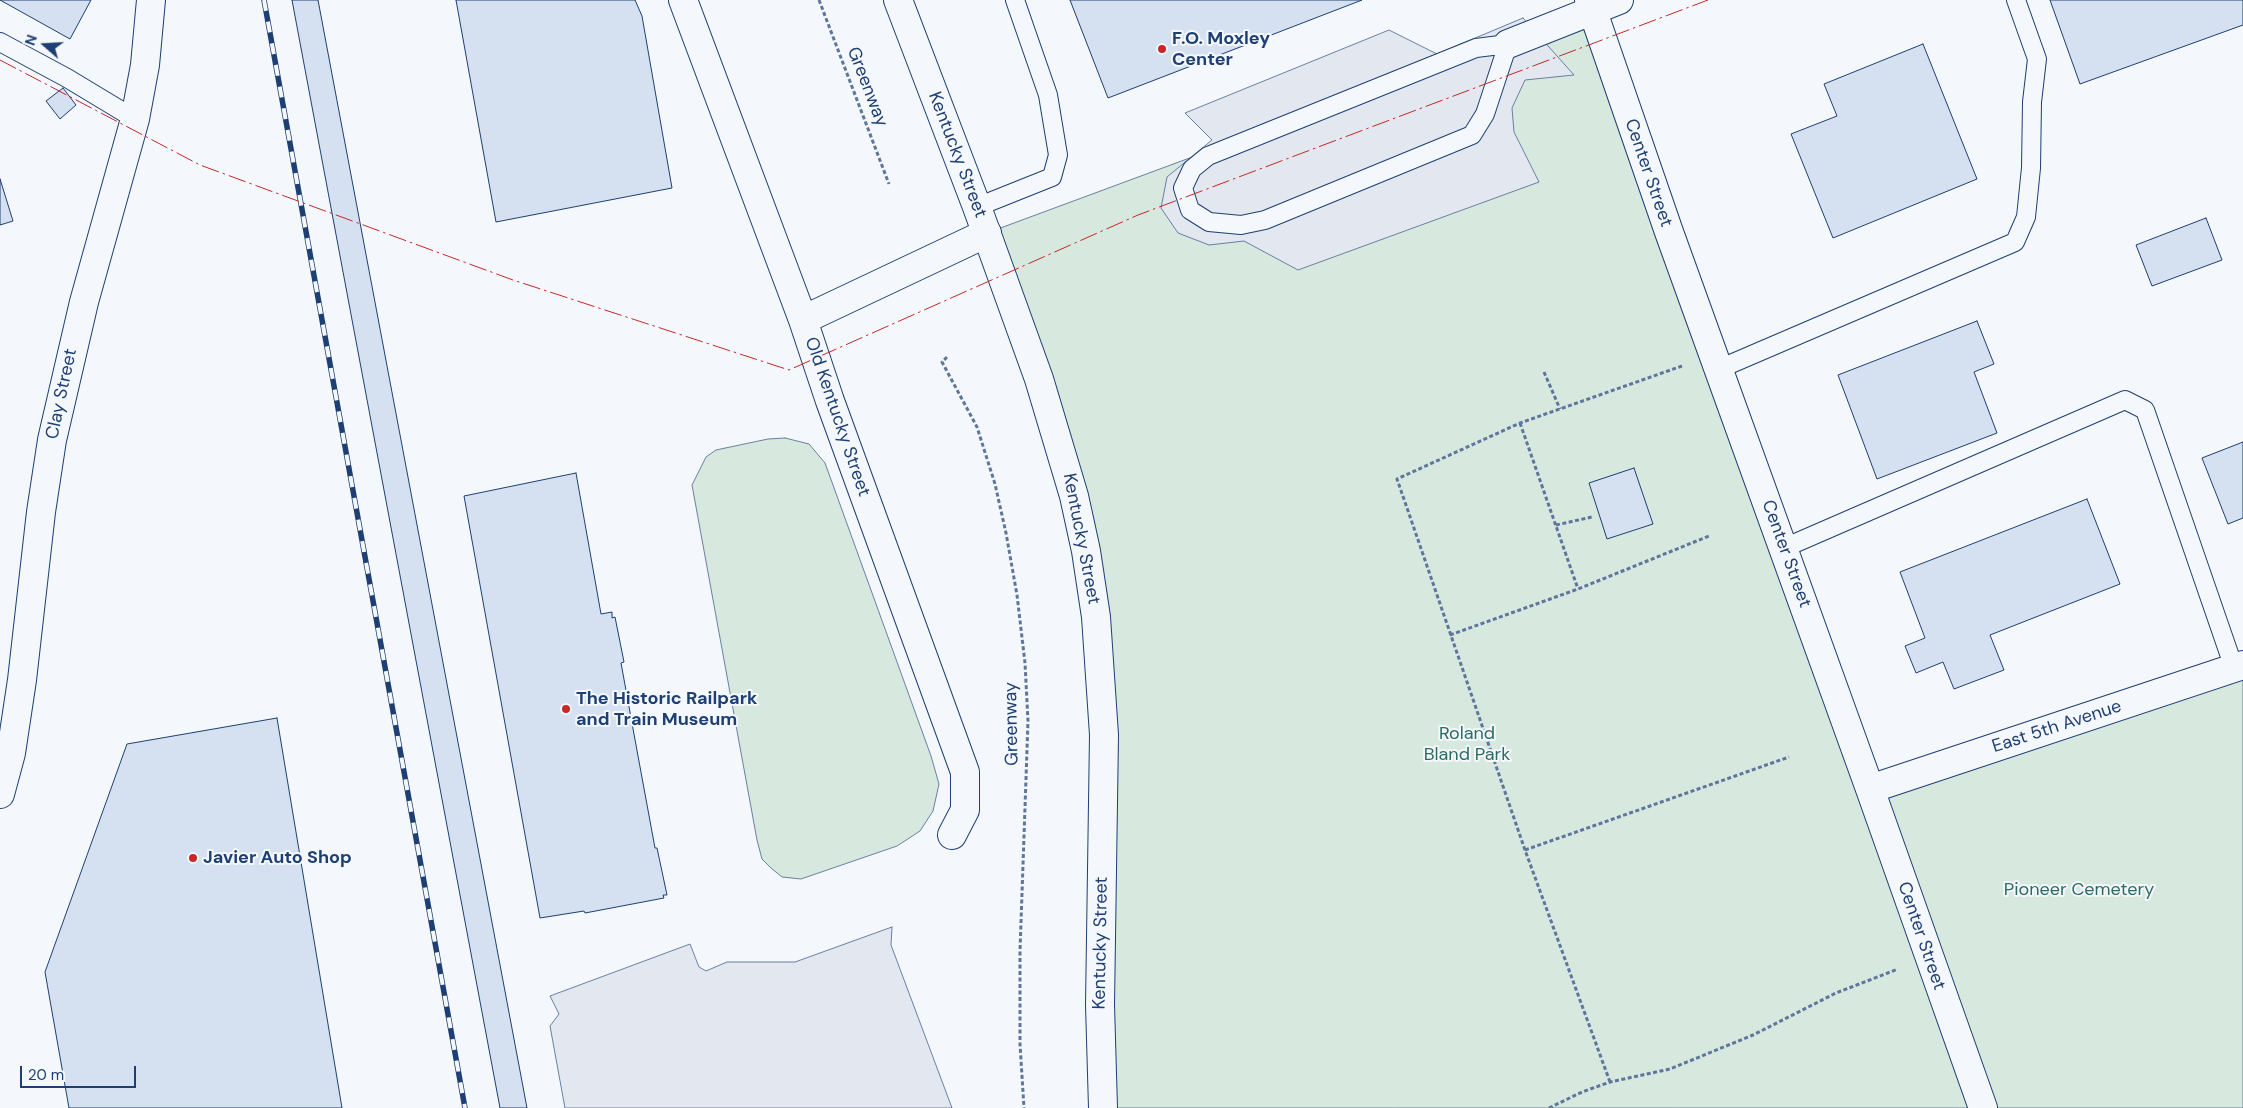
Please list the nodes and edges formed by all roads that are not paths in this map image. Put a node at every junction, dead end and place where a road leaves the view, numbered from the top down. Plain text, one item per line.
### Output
1 (151, 0) edge
2 (683, 0) edge
3 (898, 0) edge
4 (1015, 0) edge
5 (1619, 0) edge
6 (2016, 0) edge
7 (1591, 5) edge
8 (0, 42) edge
9 (1508, 44) junction
10 (135, 119) junction
11 (977, 207) junction
12 (987, 233) junction
13 (803, 320) junction
14 (1716, 362) junction
15 (1784, 548) junction
16 (2238, 666) edge
17 (1870, 789) junction
18 (0, 794) edge
19 (952, 835) dead end
20 (1103, 1108) edge
21 (1983, 1108) edge

1 - 10 street, Clay Street
2 - 13 street, Old Kentucky Street
3 - 11 street, Kentucky Street
4 - 11 lane
5 - 7 street
6 - 14 lane
7 - 9 street
7 - 14 street, Center Street
8 - 10 lane
9 - 9 lane
10 - 18 street, Clay Street
11 - 12 street, Kentucky Street
12 - 13 street
12 - 20 street, Kentucky Street
13 - 19 street, Old Kentucky Street
14 - 15 street, Center Street
15 - 16 lane
15 - 17 street, Center Street
16 - 17 street, East 5th Avenue
17 - 21 street, Center Street

